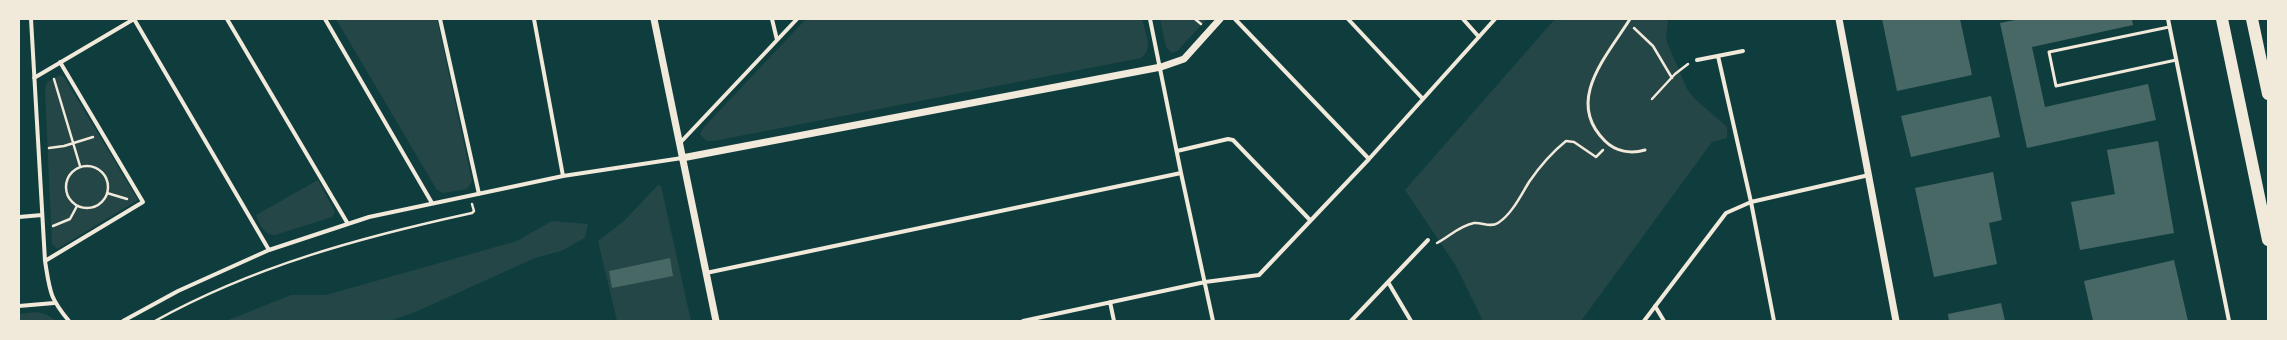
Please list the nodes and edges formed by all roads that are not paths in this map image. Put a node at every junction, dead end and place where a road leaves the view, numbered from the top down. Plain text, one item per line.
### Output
1 (31, 19) edge
2 (134, 19) edge
3 (227, 19) edge
4 (325, 19) edge
5 (440, 19) edge
6 (534, 19) edge
7 (654, 19) edge
8 (772, 19) edge
9 (797, 19) edge
10 (1150, 19) edge
11 (1220, 19) edge
12 (1235, 19) edge
13 (1348, 19) edge
14 (1463, 19) edge
15 (1495, 19) edge
16 (1630, 19) edge
17 (1839, 19) edge
18 (2168, 19) edge
19 (2222, 19) edge
20 (2252, 19) edge
21 (2169, 27) junction
22 (1480, 37) junction
23 (777, 40) junction
24 (1743, 51) dead end
25 (1718, 56) junction
26 (1697, 60) road end
27 (2176, 60) junction
28 (60, 62) junction
29 (1161, 67) junction
30 (34, 78) junction
31 (2268, 94) edge
32 (1423, 99) junction
33 (679, 144) junction
34 (1645, 150) dead end
35 (1177, 151) junction
36 (682, 158) junction
37 (1370, 159) junction
38 (1181, 173) junction
39 (1869, 174) junction
40 (564, 176) junction
41 (479, 194) junction
42 (1751, 202) junction
43 (432, 203) junction
44 (42, 215) junction
45 (19, 217) edge
46 (1310, 220) junction
47 (348, 224) junction
48 (1428, 240) dead end
49 (2268, 240) edge
50 (268, 250) junction
51 (45, 261) junction
52 (706, 273) junction
53 (1206, 282) junction
54 (1388, 282) junction
55 (1110, 302) junction
56 (54, 303) junction
57 (19, 306) edge
58 (1656, 306) junction
59 (69, 321) edge
60 (123, 321) edge
61 (716, 321) edge
62 (1023, 321) edge
63 (1114, 321) edge
64 (1213, 321) edge
65 (1351, 321) edge
66 (1411, 321) edge
67 (1644, 321) edge
68 (1664, 321) edge
69 (1774, 321) edge
70 (1896, 321) edge
71 (2229, 321) edge

1 - 30 street
2 - 28 street
2 - 50 street
3 - 47 street
4 - 43 street
5 - 41 street
6 - 40 street
7 - 33 street
8 - 23 street
9 - 23 street
10 - 29 street
11 - 29 street
12 - 37 street
13 - 32 street
14 - 22 street
15 - 22 street
16 - 34 lane
17 - 39 street
18 - 21 street
19 - 49 highway
20 - 31 highway
21 - 27 street
21 - 27 lane
22 - 32 street
23 - 33 street
24 - 25 street
25 - 26 street
25 - 42 street
27 - 71 street
28 - 30 street
28 - 51 street
29 - 35 street
29 - 36 street
30 - 44 street
32 - 37 street
33 - 36 street
35 - 38 street
35 - 46 street
36 - 40 street
36 - 52 street
37 - 46 street
38 - 52 street
38 - 53 street
39 - 42 street
39 - 70 street
40 - 41 street
41 - 43 street
42 - 58 street
42 - 69 street
43 - 47 street
44 - 45 street
44 - 51 street
46 - 53 street
47 - 50 street
48 - 54 street
50 - 60 street
51 - 56 street
52 - 61 street
53 - 55 street
53 - 64 street
54 - 65 street
54 - 66 street
55 - 62 street
55 - 63 street
56 - 57 street
56 - 59 street
58 - 67 street
58 - 68 street

